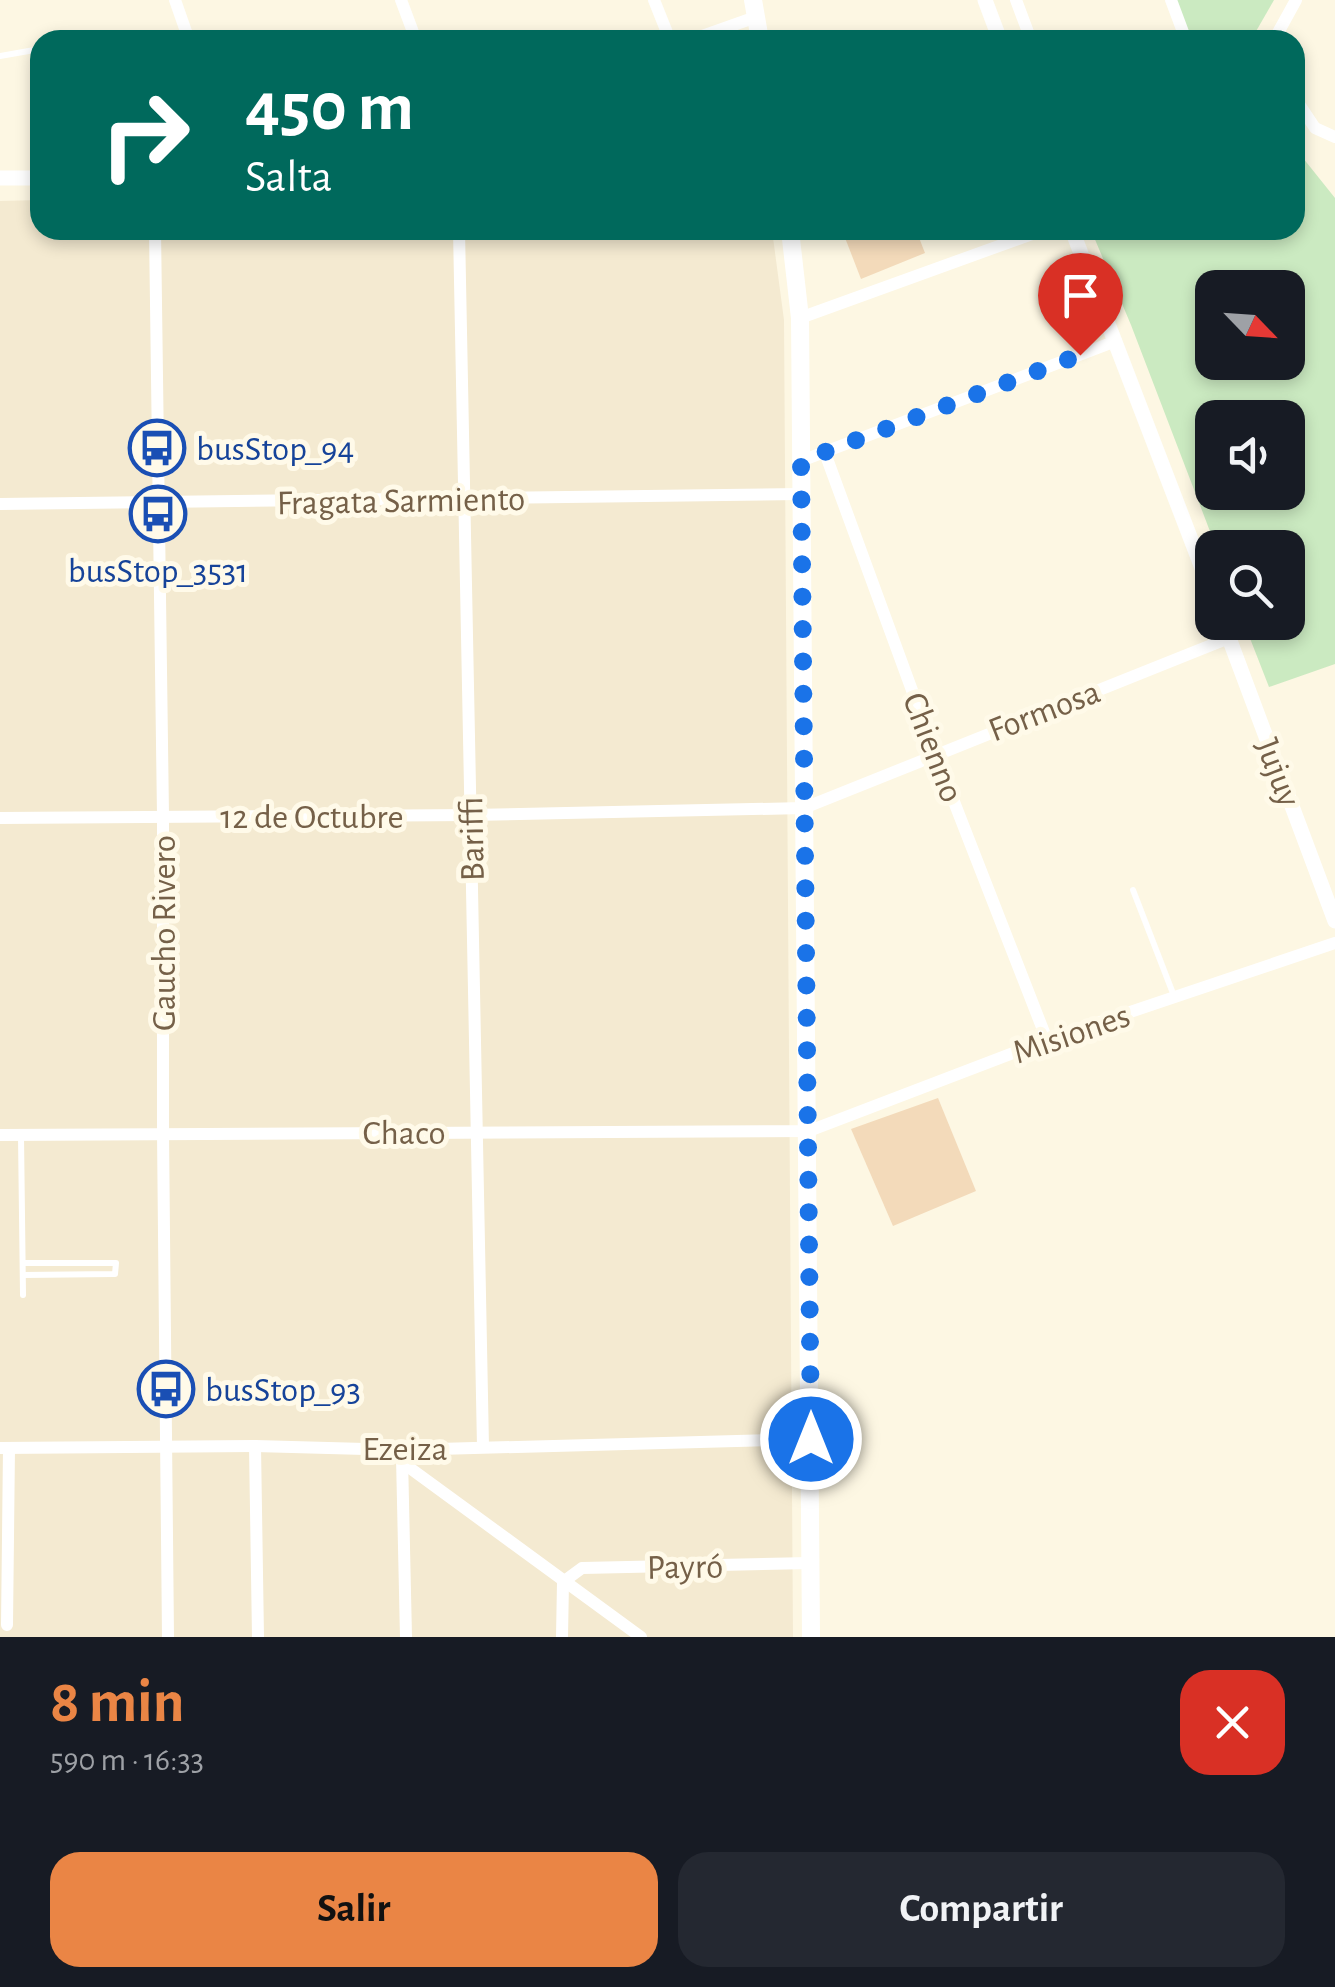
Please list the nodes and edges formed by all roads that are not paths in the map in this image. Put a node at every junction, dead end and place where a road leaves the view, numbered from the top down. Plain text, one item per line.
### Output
1 (176, 0) edge
2 (401, 0) edge
3 (654, 0) edge
4 (985, 0) edge
5 (1016, 0) edge
6 (1172, 0) edge
7 (1296, 0) edge
8 (754, 8) edge
9 (186, 30) edge
10 (412, 30) edge
11 (666, 30) edge
12 (711, 30) edge
13 (996, 30) edge
14 (1027, 30) edge
15 (1182, 30) edge
16 (1280, 30) edge
17 (30, 51) edge
18 (0, 56) edge
19 (1305, 113) edge
20 (1335, 137) edge
21 (0, 178) edge
22 (30, 178) edge
23 (154, 240) edge
24 (460, 240) edge
25 (791, 240) edge
26 (1015, 240) edge
27 (1076, 240) edge
28 (800, 318) junction
29 (1116, 341) junction
30 (825, 452) junction
31 (801, 461) junction
32 (801, 494) junction
33 (465, 500) junction
34 (157, 502) junction
35 (0, 504) edge
36 (1195, 549) edge
37 (1202, 640) edge
38 (1230, 640) edge
39 (935, 753) junction
40 (804, 808) junction
41 (471, 815) junction
42 (163, 816) junction
43 (0, 818) edge
44 (1133, 890) dead end
45 (1335, 921) edge
46 (1335, 942) edge
47 (1174, 997) junction
48 (1048, 1040) junction
49 (808, 1131) junction
50 (477, 1132) junction
51 (163, 1133) junction
52 (21, 1135) junction
53 (0, 1136) edge
54 (23, 1263) junction
55 (23, 1276) junction
56 (23, 1295) dead end
57 (811, 1439) junction
58 (255, 1446) junction
59 (166, 1447) junction
60 (484, 1447) junction
61 (5, 1448) edge
62 (402, 1456) junction
63 (812, 1563) junction
64 (564, 1582) junction
65 (7, 1625) dead end
66 (168, 1637) edge
67 (258, 1637) edge
68 (406, 1637) edge
69 (562, 1637) edge
70 (640, 1637) edge
71 (811, 1637) edge

1 - 9 street
2 - 10 street
3 - 11 street
4 - 13 street
5 - 14 street
6 - 15 street
7 - 16 street
8 - 12 street
17 - 18 lane
19 - 20 street
21 - 22 street
23 - 34 street, Gaucho Rivero
24 - 33 street, Bariffi
25 - 28 main road
26 - 28 street
27 - 29 street
28 - 31 main road
29 - 30 street
29 - 36 street
30 - 31 street
30 - 39 street, Chienno
31 - 32 main road
32 - 33 street, Fragata Sarmiento
32 - 40 main road
33 - 34 street, Fragata Sarmiento
33 - 41 street, Bariffi
34 - 35 street, Fragata Sarmiento
34 - 42 street, Gaucho Rivero
37 - 39 street, Formosa
38 - 45 street, Jujuy
39 - 40 street, Formosa
39 - 48 street, Chienno
40 - 41 street, 12 de Octubre
40 - 49 main road
41 - 42 street, 12 de Octubre
41 - 50 street, Bariffi
42 - 43 street, 12 de Octubre
42 - 51 street, Gaucho Rivero
44 - 47 lane
46 - 47 street, Misiones
47 - 48 street, Misiones
48 - 49 street, Misiones
49 - 50 street, Chaco
49 - 57 main road
50 - 51 street, Chaco
50 - 60 street, Bariffi
51 - 52 street, Chaco
51 - 59 street, Gaucho Rivero
52 - 53 street, Chaco
52 - 54 lane
54 - 55 lane
54 - 55 lane
55 - 56 lane
57 - 60 street, Ezeiza
57 - 63 main road
58 - 59 street, Ezeiza
58 - 62 street, Ezeiza
58 - 67 street
59 - 61 street, Ezeiza
59 - 66 street, Gaucho Rivero
60 - 62 street, Ezeiza
61 - 65 street
62 - 64 street
62 - 68 street
63 - 64 street, Payró
63 - 71 main road
64 - 69 street
64 - 70 street

